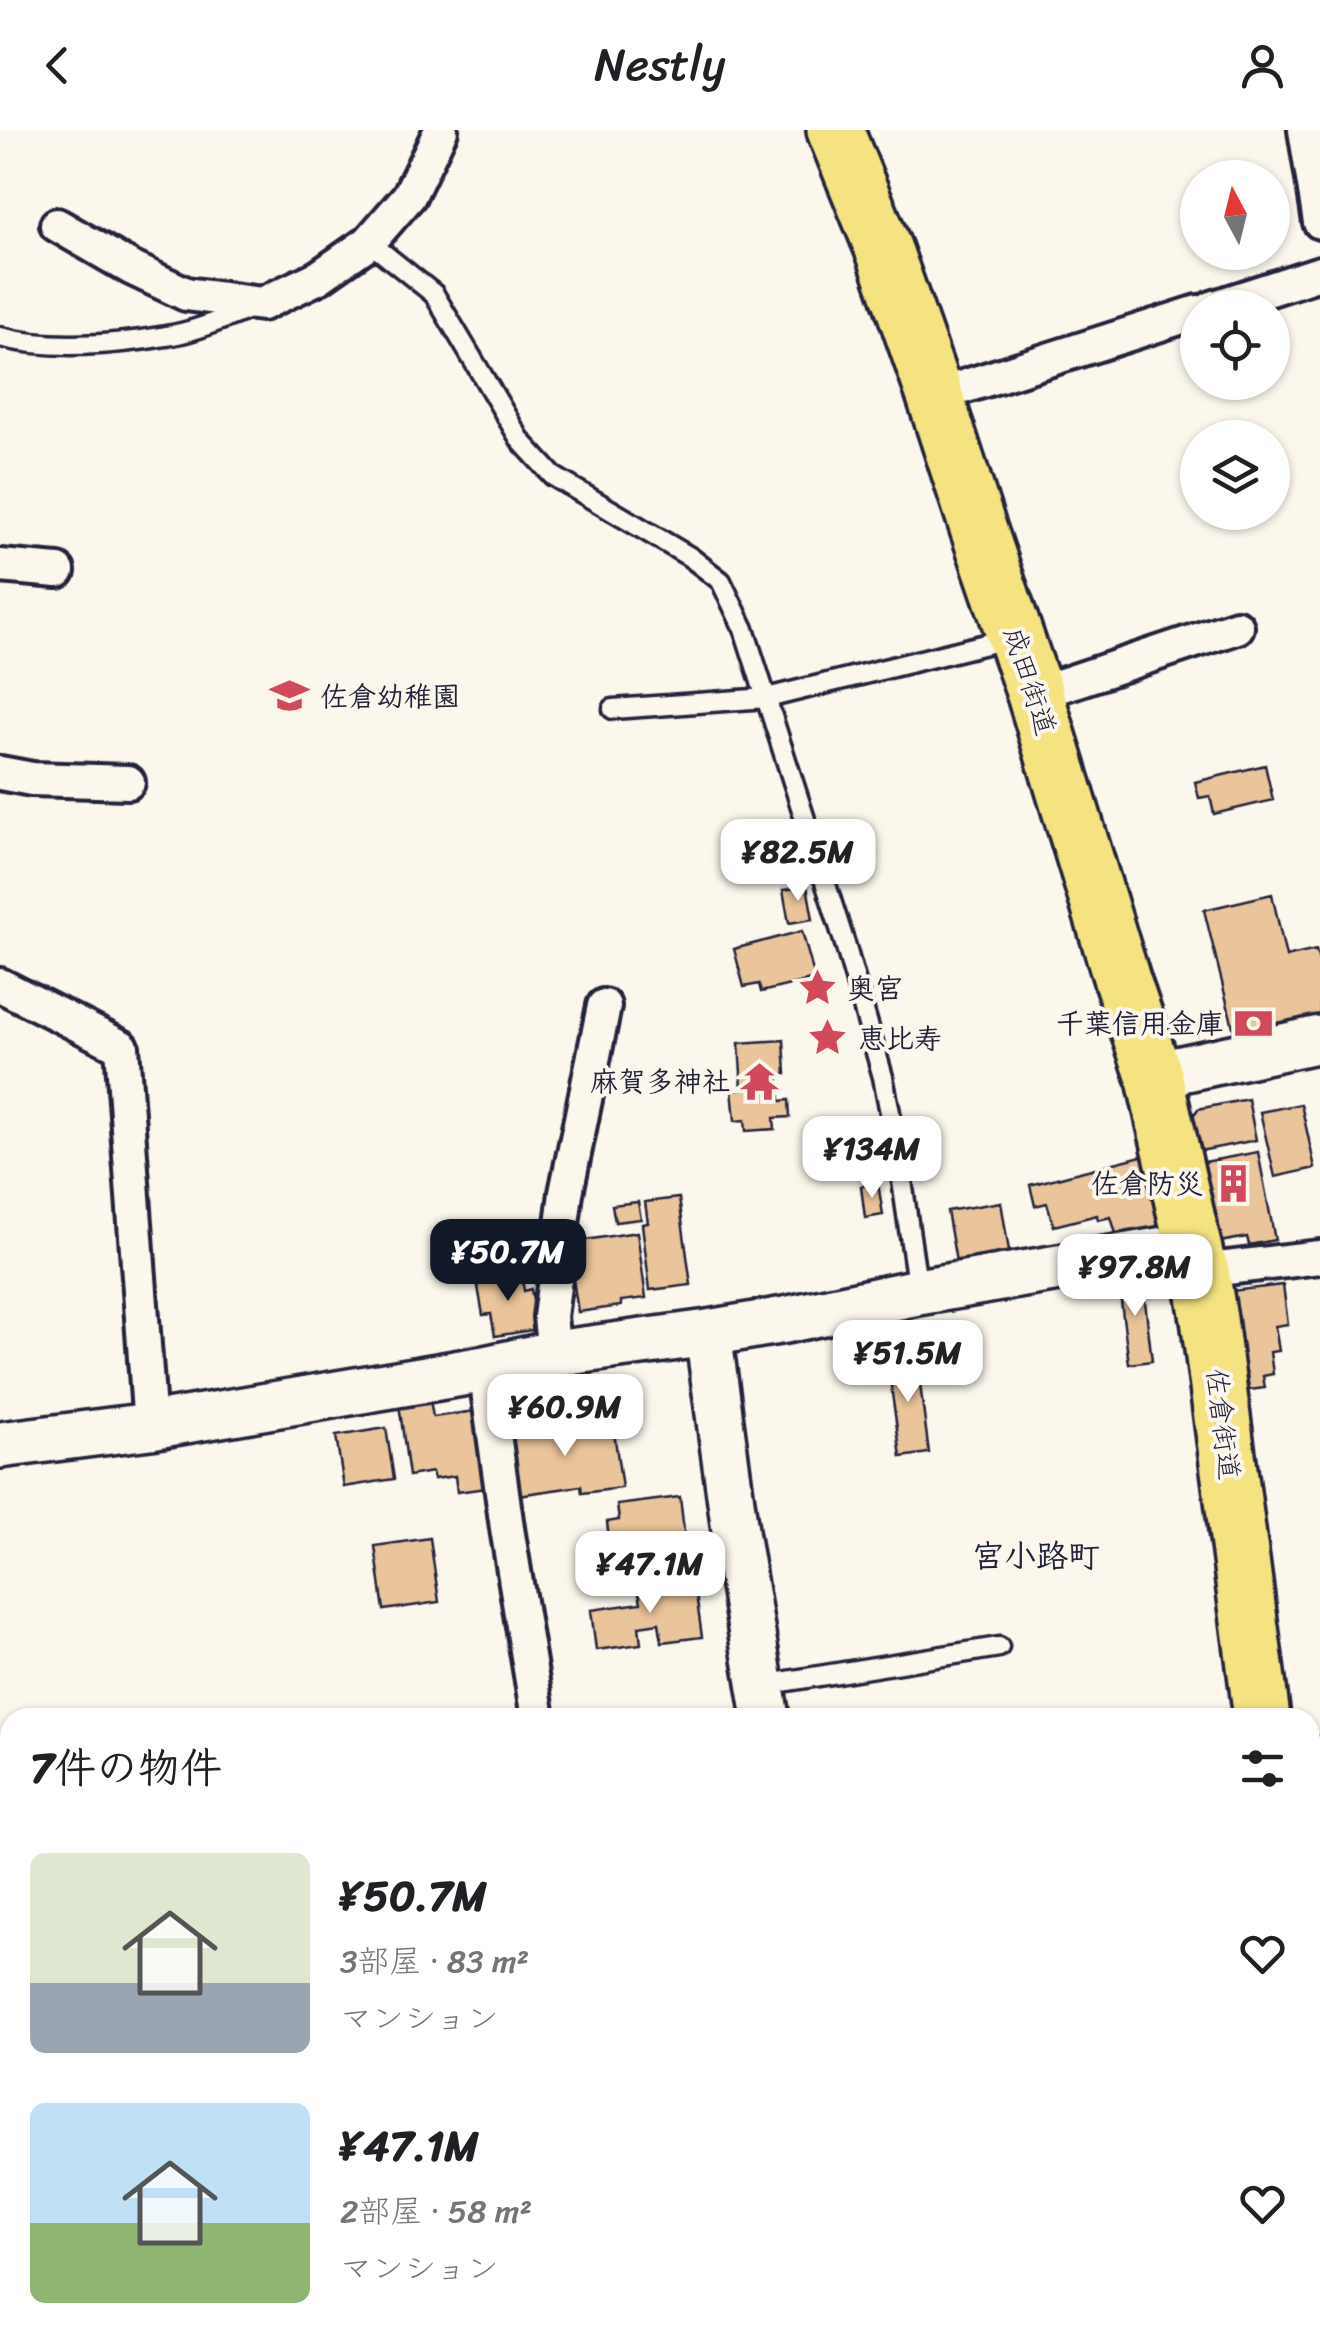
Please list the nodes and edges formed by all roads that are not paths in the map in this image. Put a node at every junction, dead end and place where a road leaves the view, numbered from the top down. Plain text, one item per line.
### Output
1 (441, 130) edge
2 (835, 130) edge
3 (1305, 130) edge
4 (1320, 222) edge
5 (57, 226) dead end
6 (369, 242) junction
7 (1320, 273) edge
8 (1268, 290) edge
9 (262, 304) junction
10 (1180, 318) edge
11 (0, 338) edge
12 (936, 396) junction
13 (0, 566) edge
14 (58, 571) dead end
15 (1236, 627) dead end
16 (1017, 636) junction
17 (1035, 694) junction
18 (767, 698) junction
19 (613, 709) dead end
20 (0, 773) edge
21 (128, 782) dead end
22 (0, 985) edge
23 (604, 1006) dead end
24 (1320, 1039) edge
25 (1154, 1076) junction
26 (1320, 1257) edge
27 (1197, 1258) junction
28 (918, 1292) junction
29 (708, 1333) junction
30 (554, 1354) junction
31 (485, 1369) junction
32 (150, 1426) junction
33 (0, 1445) edge
34 (999, 1646) dead end
35 (763, 1702) edge
36 (536, 1708) edge
37 (1261, 1708) edge

1 - 6 street
2 - 12 highway, 成田街道
3 - 4 street
5 - 9 street
6 - 9 street
6 - 18 lane
7 - 8 street
9 - 11 lane
10 - 12 street
12 - 16 highway, 成田街道
13 - 14 street
15 - 17 street
16 - 17 highway, 成田街道
16 - 18 lane
17 - 25 highway, 成田街道
18 - 19 lane
18 - 28 lane
20 - 21 street
22 - 32 street
23 - 30 street
24 - 25 street
25 - 27 highway, 佐倉街道
26 - 27 street
27 - 28 street
27 - 37 highway, 佐倉街道
28 - 29 street
29 - 30 street
29 - 35 street
30 - 31 street
31 - 32 street
31 - 36 street
32 - 33 street
34 - 35 lane

